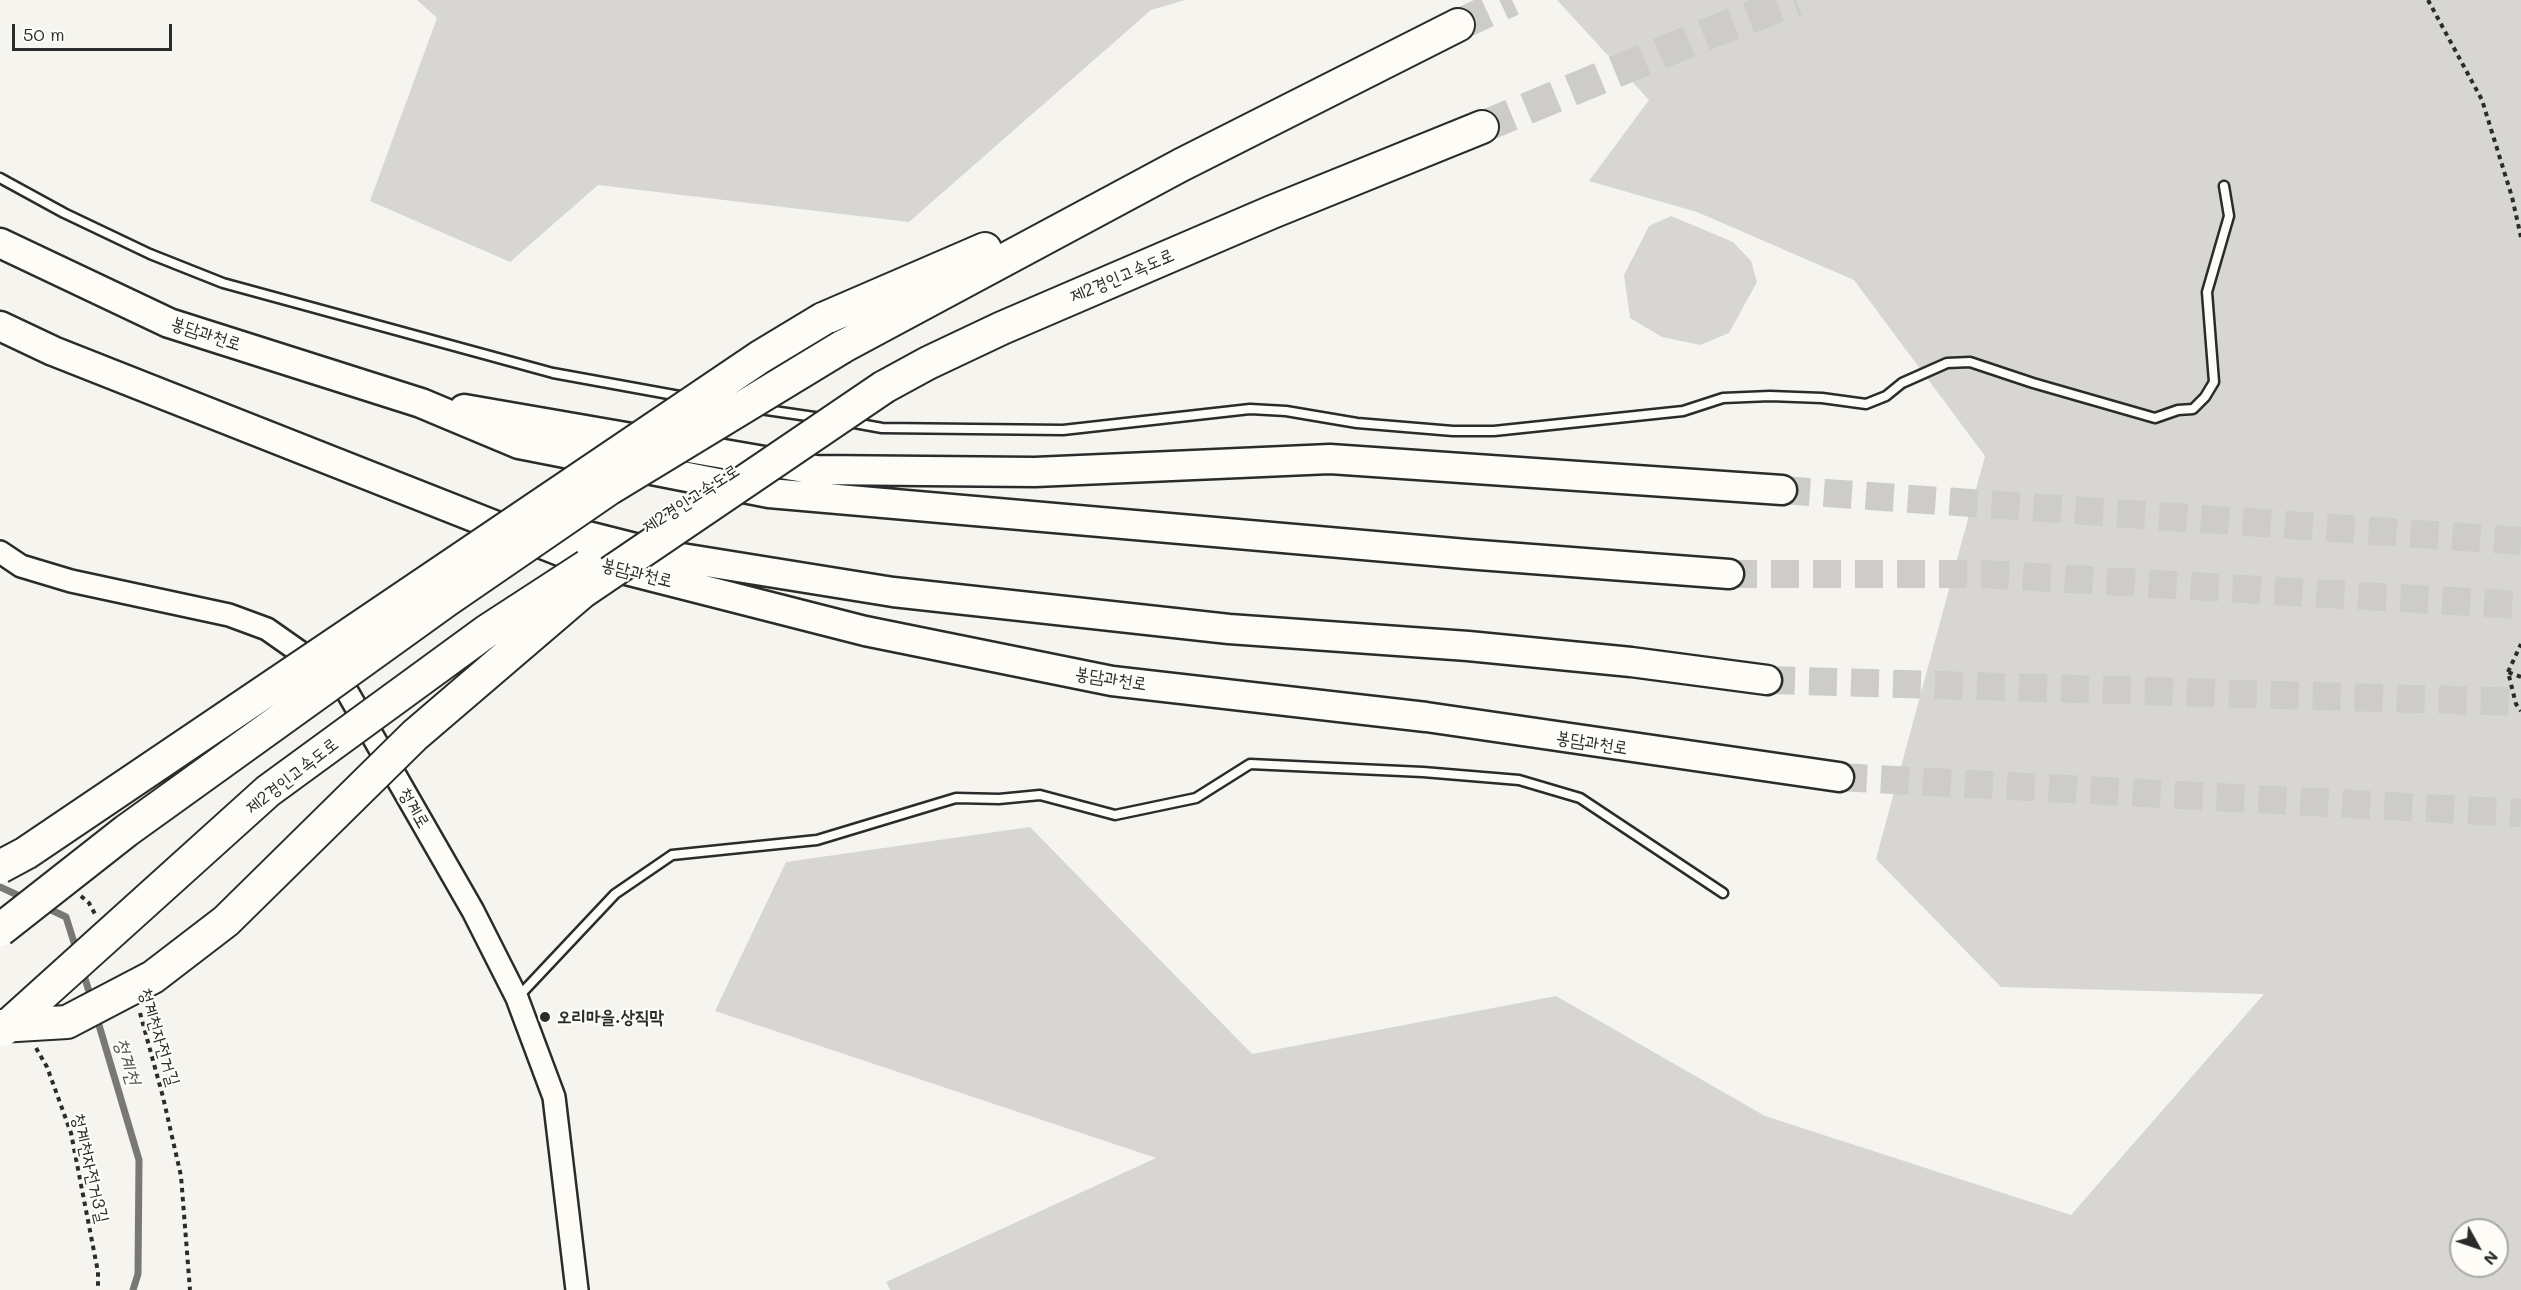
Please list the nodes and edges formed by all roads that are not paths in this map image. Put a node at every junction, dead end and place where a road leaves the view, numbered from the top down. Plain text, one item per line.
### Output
1 (1458, 25) tunnel mouth
2 (1482, 127) tunnel mouth
3 (1181, 165) junction
4 (0, 178) edge
5 (2224, 186) dead end
6 (0, 243) edge
7 (0, 326) edge
8 (884, 387) junction
9 (717, 402) dead end
10 (421, 403) junction
11 (729, 404) dead end
12 (404, 488) junction
13 (1782, 490) tunnel mouth
14 (0, 552) edge
15 (1729, 574) tunnel mouth
16 (1767, 680) tunnel mouth
17 (1839, 777) tunnel mouth
18 (0, 867) edge
19 (1723, 893) dead end
20 (0, 930) edge
21 (517, 998) junction
22 (0, 1026) edge
23 (0, 1033) edge
24 (577, 1290) edge

1 - 3 highway
2 - 8 highway, 제2경인고속도로
3 - 18 highway, bridge
3 - 20 highway, bridge
4 - 9 lane
5 - 11 lane
6 - 10 highway, 봉담과천로
7 - 12 highway, 봉담과천로
8 - 22 highway, bridge
8 - 23 highway, 제2경인고속도로, bridge
10 - 13 highway, 봉담과천로
10 - 15 highway, 봉담과천로
12 - 16 highway, 봉담과천로
12 - 17 highway, 봉담과천로
14 - 21 street, 청계로
19 - 21 lane
21 - 24 street, 청계로

